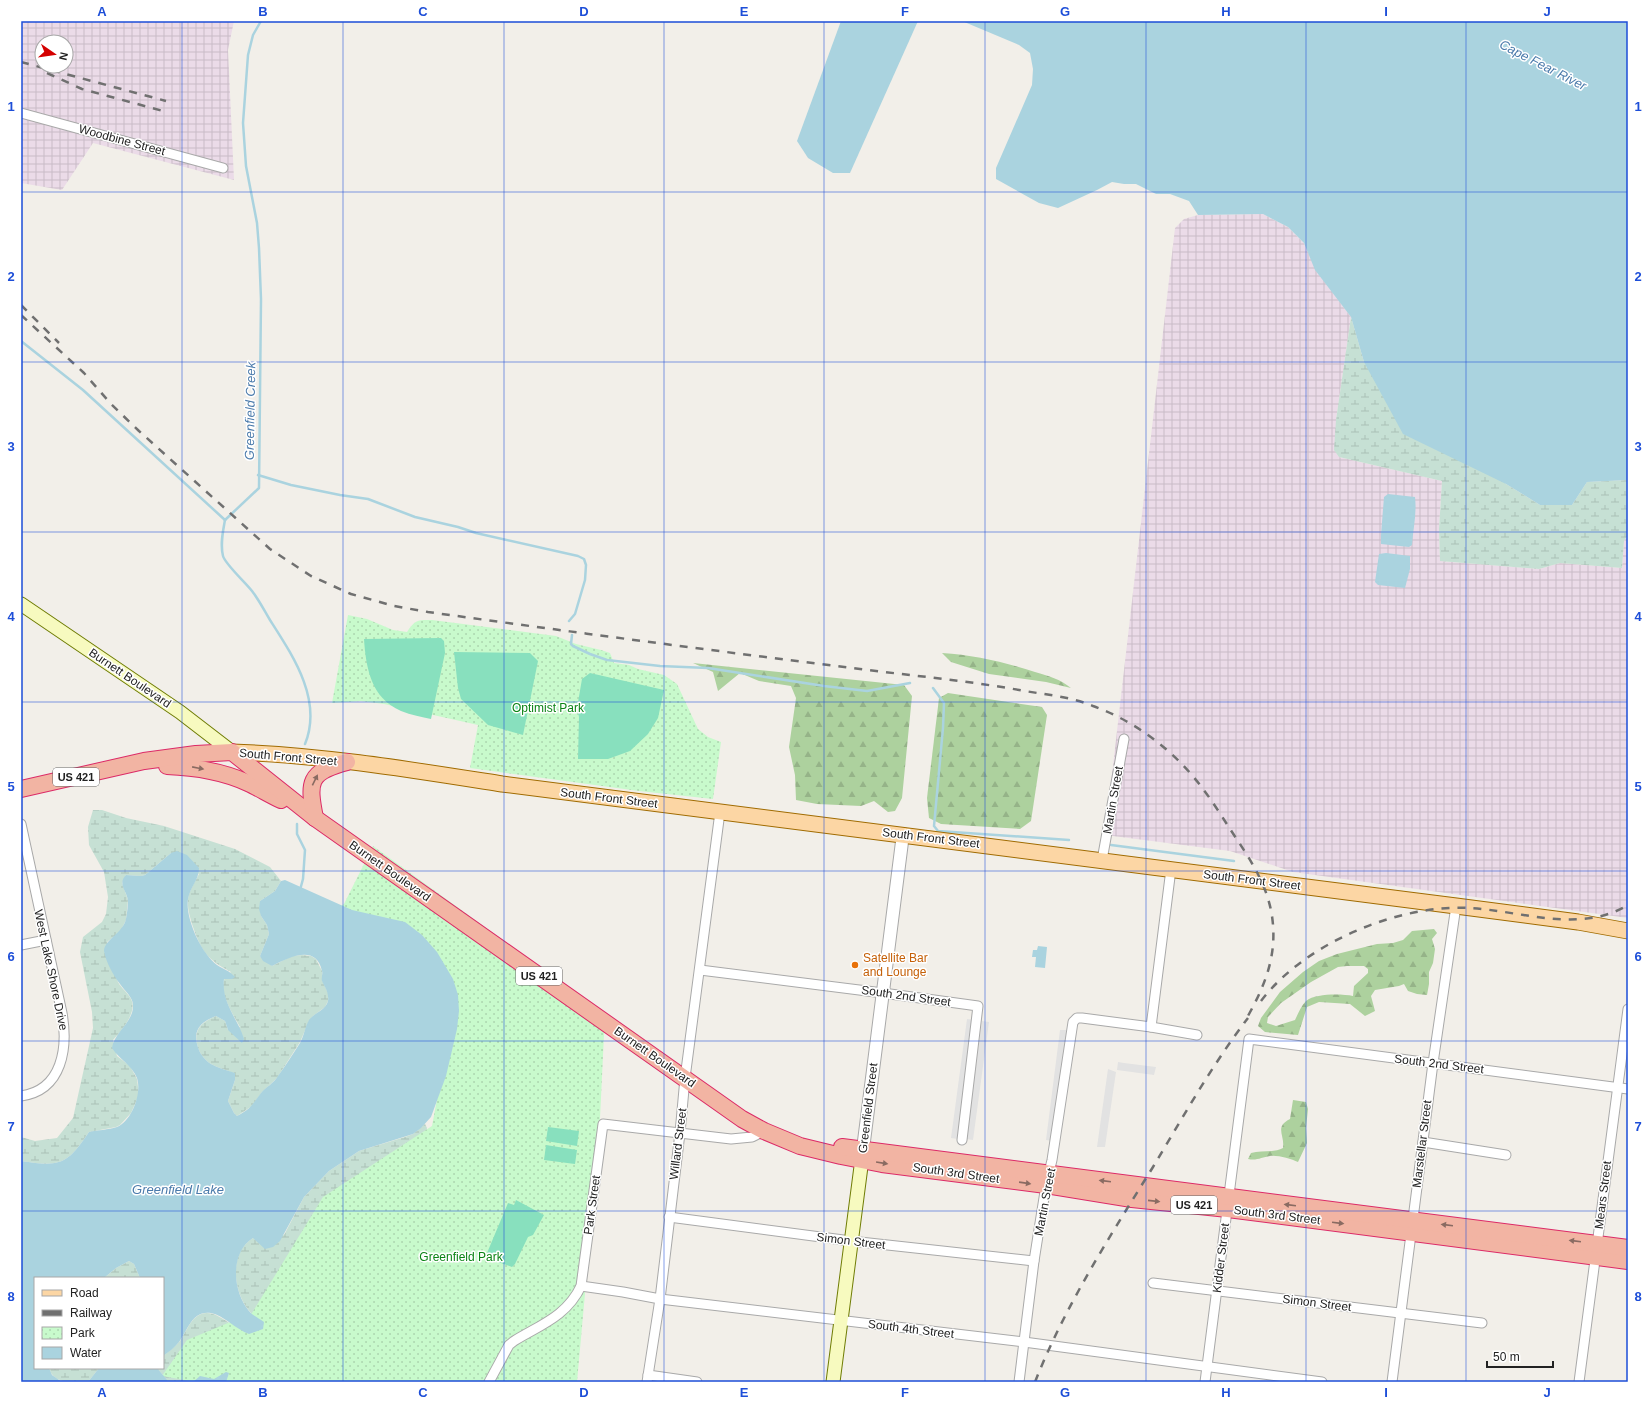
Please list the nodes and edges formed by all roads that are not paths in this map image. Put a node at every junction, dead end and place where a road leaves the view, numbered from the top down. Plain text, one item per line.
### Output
1 (21, 113) edge
2 (223, 168) dead end
3 (21, 604) edge
4 (1124, 739) dead end
5 (232, 752) junction
6 (347, 762) junction
7 (131, 764) junction
8 (21, 789) edge
9 (720, 812) junction
10 (315, 818) junction
11 (21, 824) edge
12 (903, 834) junction
13 (1102, 860) junction
14 (1171, 869) junction
15 (1456, 906) junction
16 (1628, 931) edge
17 (46, 940) junction
18 (21, 945) edge
19 (700, 970) junction
20 (883, 993) junction
21 (1628, 1009) edge
22 (1151, 1026) junction
23 (1197, 1035) dead end
24 (1249, 1039) joint
25 (1433, 1063) junction
26 (685, 1078) junction
27 (1617, 1087) junction
28 (1628, 1089) edge
29 (21, 1096) edge
30 (764, 1131) junction
31 (680, 1134) junction
32 (962, 1140) dead end
33 (1423, 1142) junction
34 (862, 1154) junction
35 (1506, 1155) dead end
36 (1048, 1179) junction
37 (1228, 1203) junction
38 (669, 1217) junction
39 (1412, 1226) junction
40 (851, 1241) junction
41 (1628, 1248) edge
42 (1595, 1250) junction
43 (1034, 1261) junction
44 (1628, 1261) edge
45 (1153, 1283) dead end
46 (581, 1286) junction
47 (1217, 1290) junction
48 (660, 1299) junction
49 (1401, 1313) junction
50 (841, 1321) junction
51 (1482, 1323) dead end
52 (1024, 1342) junction
53 (1207, 1367) junction
54 (648, 1379) edge
55 (489, 1382) edge
56 (697, 1382) edge
57 (832, 1382) edge
58 (1019, 1382) edge
59 (1205, 1382) edge
60 (1322, 1382) edge
61 (1392, 1382) edge
62 (1579, 1382) edge

1 - 2 street, Woodbine Street
3 - 5 main road, Burnett Boulevard
4 - 13 street, Martin Street
5 - 6 main road, South Front Street
5 - 7 highway, US 421
5 - 10 highway, Burnett Boulevard / US 421
6 - 9 main road, South Front Street
10 -> 6 highway
7 - 8 highway, US 421
7 -> 10 highway
9 - 12 main road, South Front Street
9 - 19 street, Willard Street
10 - 26 highway, Burnett Boulevard / US 421
11 - 17 street, West Lake Shore Drive
12 - 13 main road, South Front Street
12 - 20 street, Greenfield Street
13 - 14 main road, South Front Street
14 - 15 main road, South Front Street
14 - 22 street
15 - 16 main road, South Front Street
15 - 25 street, Marstellar Street
17 - 18 street
17 - 29 street, West Lake Shore Drive
19 - 20 street, South 2nd Street
19 - 26 street, Willard Street
20 - 32 street, South 2nd Street
20 - 34 street, Greenfield Street
21 - 27 street, Mears Street
22 - 23 street
22 - 36 street, Martin Street
24 - 25 street, South 2nd Street
24 - 37 street, Kidder Street
25 - 27 street, South 2nd Street
25 - 33 street, Marstellar Street
26 - 30 highway, Burnett Boulevard / US 421
26 - 31 street, Willard Street
27 - 28 street, South 2nd Street
27 - 42 street, Mears Street
30 - 31 street
30 - 34 highway, South 3rd Street / US 421
31 - 38 street, Willard Street
31 - 46 street, Park Street
33 - 35 street
33 - 39 street, Marstellar Street
34 - 36 highway, South 3rd Street / US 421
34 - 40 main road, Greenfield Street
36 - 37 highway, South 3rd Street / US 421
36 - 43 street, Martin Street
37 - 39 highway, South 3rd Street / US 421
37 - 47 street, Kidder Street
38 - 40 street, Simon Street
38 - 48 street, Willard Street
39 - 42 highway, South 3rd Street / US 421
39 - 49 street, Marstellar Street
40 - 43 street, Simon Street
40 - 50 main road, Greenfield Street
41 - 42 highway, South 3rd Street / US 421
42 - 44 highway, South 3rd Street / US 421
42 - 62 street, Mears Street
43 - 52 street, Martin Street
45 - 47 street, Simon Street
46 - 48 street, South 4th Street
46 - 55 street
47 - 49 street, Simon Street
47 - 53 street, Kidder Street
48 - 50 street, South 4th Street
48 - 54 street, Willard Street
49 - 51 street, Simon Street
49 - 61 street, Marstellar Street
50 - 52 street, South 4th Street
50 - 57 main road, Greenfield Street
52 - 53 street, South 4th Street
52 - 58 street, Martin Street
53 - 59 street, Kidder Street
53 - 60 street, South 4th Street
54 - 56 street

